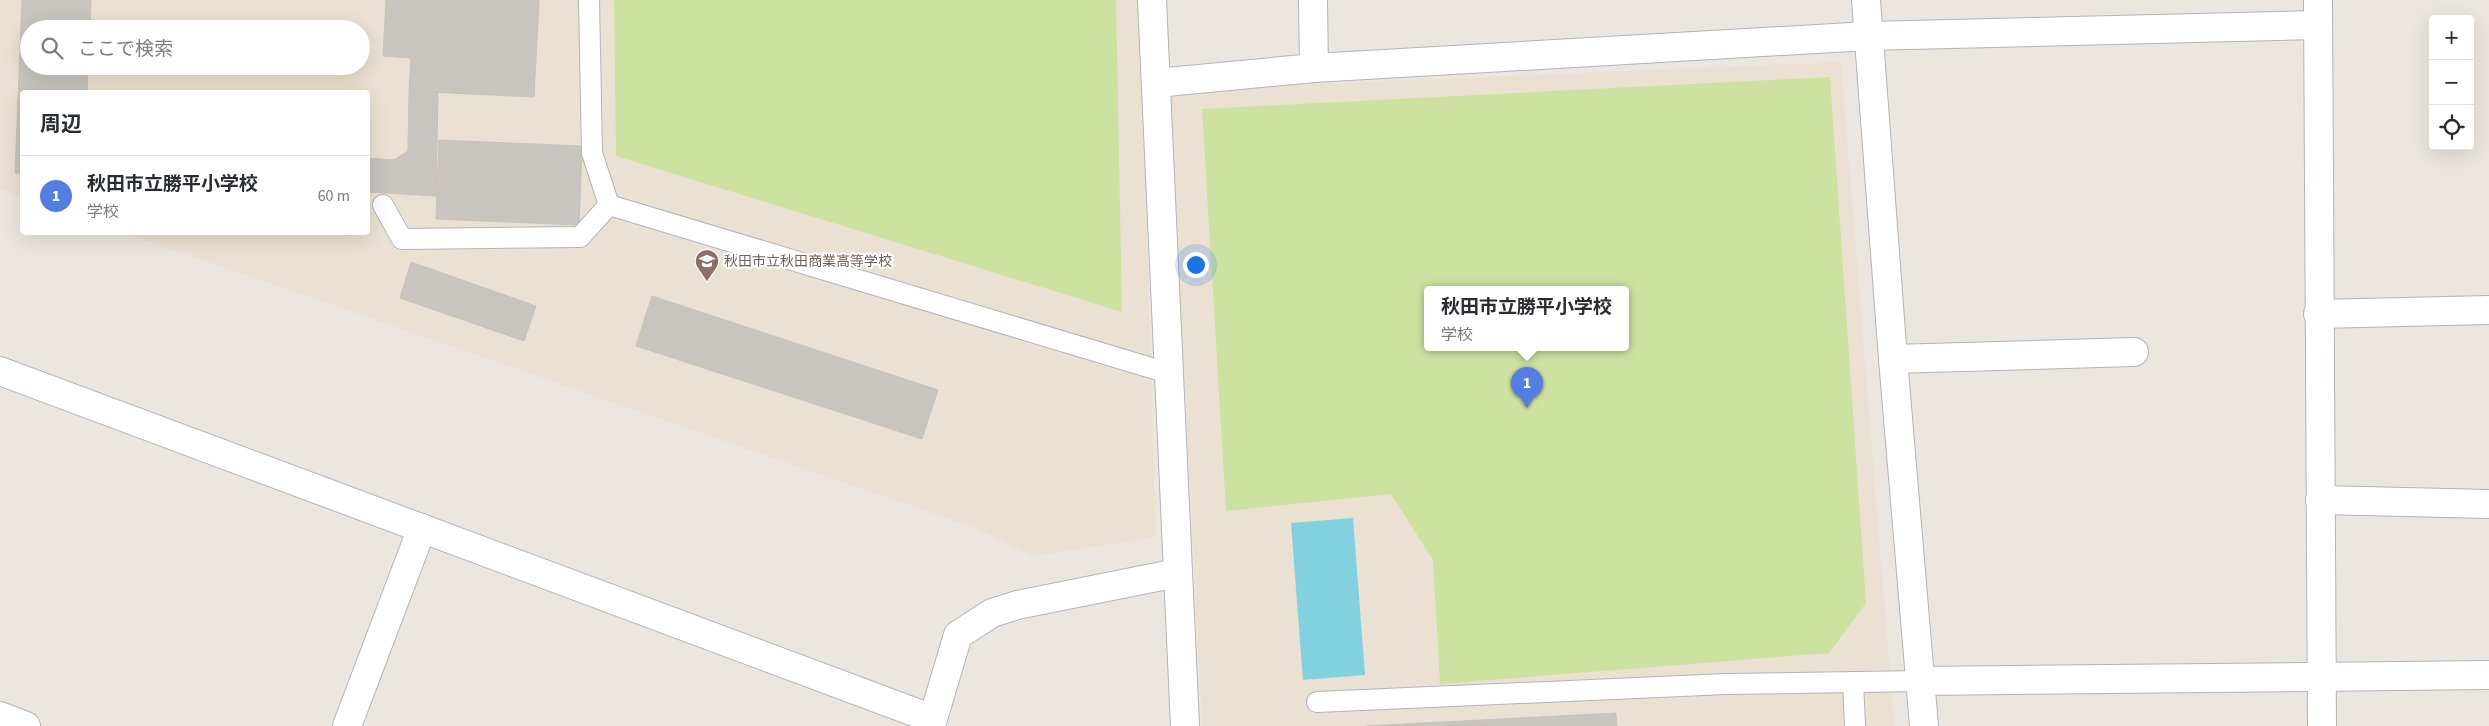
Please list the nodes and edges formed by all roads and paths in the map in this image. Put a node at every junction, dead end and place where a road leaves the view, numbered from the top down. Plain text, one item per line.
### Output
1 (589, 0) edge
2 (1152, 0) edge
3 (1313, 0) edge
4 (1866, 0) edge
5 (2317, 12) edge
6 (1868, 36) junction
7 (1314, 68) junction
8 (1156, 83) junction
9 (383, 205) dead end
10 (609, 206) junction
11 (2489, 310) edge
12 (2318, 314) junction
13 (2134, 352) dead end
14 (1893, 359) junction
15 (0, 371) edge
16 (1168, 373) junction
17 (2320, 500) junction
18 (2489, 504) edge
19 (422, 528) junction
20 (1177, 574) junction
21 (2489, 675) edge
22 (2322, 677) junction
23 (1922, 681) junction
24 (1853, 682) junction
25 (1316, 702) dead end
26 (0, 716) edge
27 (932, 722) edge
28 (26, 726) edge
29 (347, 726) edge
30 (1185, 726) edge
31 (1855, 726) edge
32 (1924, 726) edge
33 (2322, 726) edge

1 - 10 lane
2 - 8 street
3 - 7 street
4 - 6 street
5 - 6 street
5 - 12 street
6 - 7 street
6 - 14 street
7 - 8 street
8 - 16 street
9 - 10 lane
10 - 16 lane
11 - 12 street
12 - 17 street
13 - 14 street
14 - 23 street
15 - 19 street
16 - 20 street
17 - 18 street
17 - 22 street
19 - 27 street
19 - 29 street
20 - 27 street
20 - 30 street
21 - 22 street
22 - 23 street
22 - 33 street
23 - 24 lane
23 - 32 street
24 - 25 lane
24 - 31 lane
26 - 28 street

